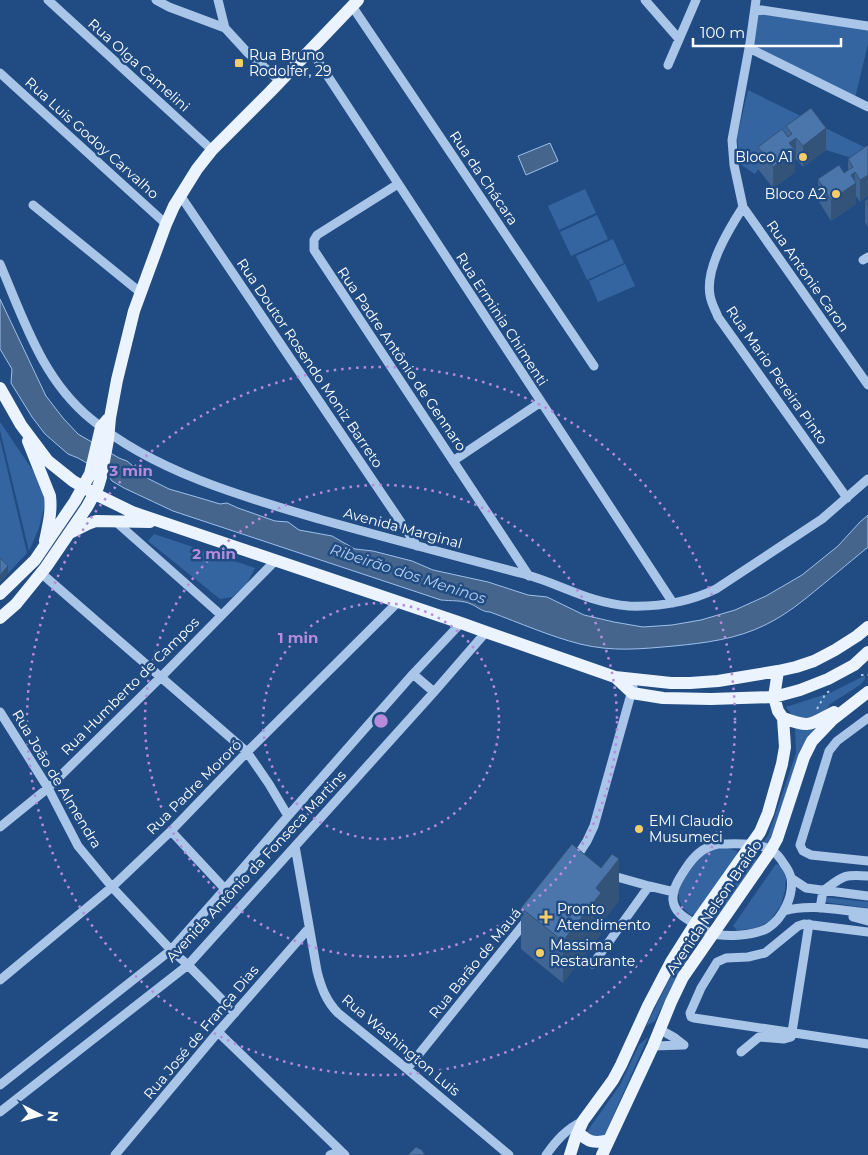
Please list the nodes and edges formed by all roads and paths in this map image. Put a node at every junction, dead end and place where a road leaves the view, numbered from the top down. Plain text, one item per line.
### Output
1 (48, 0) edge
2 (156, 0) edge
3 (218, 0) edge
4 (645, 0) edge
5 (696, 0) edge
6 (355, 3) edge
7 (755, 4) edge
8 (868, 26) edge
9 (225, 28) junction
10 (679, 39) junction
11 (749, 48) junction
12 (310, 49) junction
13 (668, 65) dead end
14 (0, 73) edge
15 (280, 80) junction
16 (868, 107) edge
17 (212, 150) junction
18 (398, 184) junction
19 (180, 195) junction
20 (33, 205) dead end
21 (743, 207) junction
22 (166, 224) junction
23 (0, 264) edge
24 (141, 293) junction
25 (594, 366) dead end
26 (868, 385) edge
27 (2, 395) edge
28 (541, 402) junction
29 (22, 425) junction
30 (105, 431) junction
31 (453, 461) junction
32 (96, 474) junction
33 (868, 479) edge
34 (84, 487) junction
35 (96, 494) junction
36 (847, 498) junction
37 (115, 521) junction
38 (164, 523) junction
39 (68, 534) junction
40 (418, 546) junction
41 (42, 551) junction
42 (275, 561) junction
43 (41, 573) junction
44 (529, 576) junction
45 (0, 594) edge
46 (398, 602) junction
47 (673, 602) junction
48 (221, 614) junction
49 (0, 618) edge
50 (461, 623) junction
51 (868, 627) edge
52 (486, 632) junction
53 (857, 636) junction
54 (868, 647) edge
55 (868, 652) edge
56 (778, 671) junction
57 (413, 674) junction
58 (859, 675) dead end
59 (615, 676) junction
60 (868, 676) edge
61 (161, 677) junction
62 (634, 679) junction
63 (834, 689) dead end
64 (434, 692) junction
65 (868, 692) edge
66 (632, 693) junction
67 (774, 697) junction
68 (848, 707) junction
69 (816, 710) dead end
70 (0, 712) edge
71 (783, 718) junction
72 (868, 718) edge
73 (247, 752) junction
74 (48, 788) junction
75 (288, 816) junction
76 (0, 827) edge
77 (171, 831) junction
78 (752, 844) junction
79 (295, 846) junction
80 (771, 850) junction
81 (853, 859) junction
82 (868, 861) edge
83 (572, 868) edge
84 (597, 872) edge
85 (852, 875) junction
86 (868, 876) edge
87 (791, 878) junction
88 (649, 886) junction
89 (112, 887) junction
90 (226, 889) junction
91 (823, 891) junction
92 (674, 892) junction
93 (868, 896) edge
94 (817, 908) junction
95 (784, 911) junction
96 (532, 914) edge
97 (868, 914) edge
98 (868, 921) edge
99 (695, 924) junction
100 (809, 924) junction
101 (309, 928) junction
102 (868, 932) edge
103 (713, 933) junction
104 (171, 950) junction
105 (593, 964) dead end
106 (188, 965) junction
107 (0, 980) edge
108 (235, 1013) junction
109 (659, 1029) junction
110 (218, 1032) junction
111 (759, 1032) junction
112 (792, 1032) junction
113 (632, 1041) junction
114 (868, 1044) edge
115 (653, 1046) junction
116 (742, 1052) dead end
117 (407, 1069) junction
118 (0, 1086) edge
119 (0, 1112) edge
120 (580, 1126) junction
121 (608, 1140) junction
122 (343, 1153) edge
123 (115, 1155) edge
124 (330, 1155) edge
125 (509, 1155) edge
126 (546, 1155) edge
127 (570, 1155) edge
128 (602, 1155) edge

1 - 17 street, Rua Olga Camelini
2 - 9 street
3 - 9 street
4 - 10 street
5 - 10 street
6 - 12 main road
6 - 25 street, Rua da Chácara
7 - 8 street
7 - 11 street, Rua Antonie Caron
9 - 15 street
10 - 13 street
11 - 16 street
11 - 21 street, Rua Antonie Caron
12 - 15 main road
12 - 18 street, Rua Erminia Chimenti
14 - 22 street, Rua Luis Godoy Carvalho
15 - 17 main road
17 - 19 main road
18 - 28 street, Rua Erminia Chimenti
18 - 31 street, Rua Padre Antônio de Gennaro
19 - 22 main road
19 - 40 street, Rua Doutor Rosendo Moniz Barreto
20 - 24 street
21 - 26 street, Rua Antonie Caron
21 - 36 street, Rua Mario Pereira Pinto
22 - 24 main road
23 - 30 street, Avenida Marginal
24 - 30 main road
27 - 29 main road
28 - 31 street
28 - 47 street, Rua Erminia Chimenti
29 - 34 main road
29 - 41 main road
30 - 32 main road
30 - 40 street, Avenida Marginal
31 - 44 street, Rua Padre Antônio de Gennaro
32 - 34 main road
32 - 35 main road
33 - 36 street, Avenida Marginal
34 - 35 main road
34 - 41 main road
35 - 38 main road
35 - 39 main road
36 - 47 street, Avenida Marginal
37 - 38 main road
37 - 39 main road
37 - 48 street
38 - 42 main road
39 - 43 main road
40 - 44 street, Avenida Marginal
41 - 45 main road
42 - 46 main road
42 - 48 street, Rua Humberto de Campos
43 - 49 main road
43 - 61 street
44 - 47 street, Avenida Marginal
46 - 50 main road
46 - 73 street, Rua Padre Mororó
48 - 61 street, Rua Humberto de Campos
50 - 52 main road
50 - 57 street, Avenida Antônio da Fonseca Martins
51 - 53 main road
52 - 59 main road
52 - 64 street, Avenida Antônio da Fonseca Martins
53 - 54 main road
53 - 56 main road
55 - 67 main road
56 - 62 main road
56 - 67 main road
57 - 64 street
57 - 75 street, Avenida Antônio da Fonseca Martins
58 - 60 path
59 - 62 main road
59 - 66 main road
61 - 73 street
61 - 74 street, Rua Humberto de Campos
62 - 66 street
63 - 69 path
64 - 79 street, Avenida Antônio da Fonseca Martins
65 - 68 main road, Avenida Nelson Braido
66 - 67 main road
66 - 83 street
67 - 71 main road, Avenida Nelson Braido
68 - 71 main road
68 - 80 main road, Avenida Nelson Braido
70 - 74 street, Rua João de Almendra
71 - 78 main road, Avenida Nelson Braido
72 - 81 street
73 - 75 street
73 - 77 street, Rua Padre Mororó
74 - 76 street, Rua Humberto de Campos
74 - 89 street, Rua João de Almendra
75 - 90 street, Avenida Antônio da Fonseca Martins
77 - 89 street, Rua Padre Mororó
77 - 90 street
78 - 80 street
78 - 92 street
78 - 99 main road, Avenida Nelson Braido
79 - 101 street, Rua Washington Luis
79 - 106 street, Avenida Antônio da Fonseca Martins
80 - 87 street
80 - 103 main road, Avenida Nelson Braido
81 - 82 street
81 - 85 street
84 - 88 street
85 - 86 street
85 - 91 street
87 - 91 street
87 - 95 street
88 - 92 street
88 - 105 street
89 - 104 street, Rua João de Almendra
89 - 107 street, Rua Padre Mororó
90 - 104 street, Avenida Antônio da Fonseca Martins
91 - 93 street
91 - 94 street
92 - 99 street
94 - 95 street
94 - 97 street
94 - 98 street
95 - 103 street
96 - 117 street, Rua Barão de Mauá
99 - 103 street
99 - 113 main road, Avenida Nelson Braido
100 - 102 street
100 - 111 street
100 - 112 street
101 - 108 street, Rua José de França Dias
101 - 117 street, Rua Washington Luis
103 - 109 main road, Avenida Nelson Braido
104 - 106 street, Rua João de Almendra
104 - 118 street, Avenida Antônio da Fonseca Martins
106 - 108 street, Rua João de Almendra
106 - 119 street, Avenida Antônio da Fonseca Martins
108 - 110 street, Rua José de França Dias
109 - 113 main road
109 - 115 main road, Avenida Nelson Braido
109 - 115 street
110 - 122 street
110 - 123 street, Rua José de França Dias
111 - 112 street
111 - 116 street
112 - 114 street
113 - 120 main road, Avenida Nelson Braido
115 - 121 main road, Avenida Nelson Braido
117 - 125 street, Rua Washington Luis
120 - 121 main road
120 - 126 street
120 - 127 main road, Avenida Nelson Braido
121 - 128 main road, Avenida Nelson Braido
122 - 124 street

